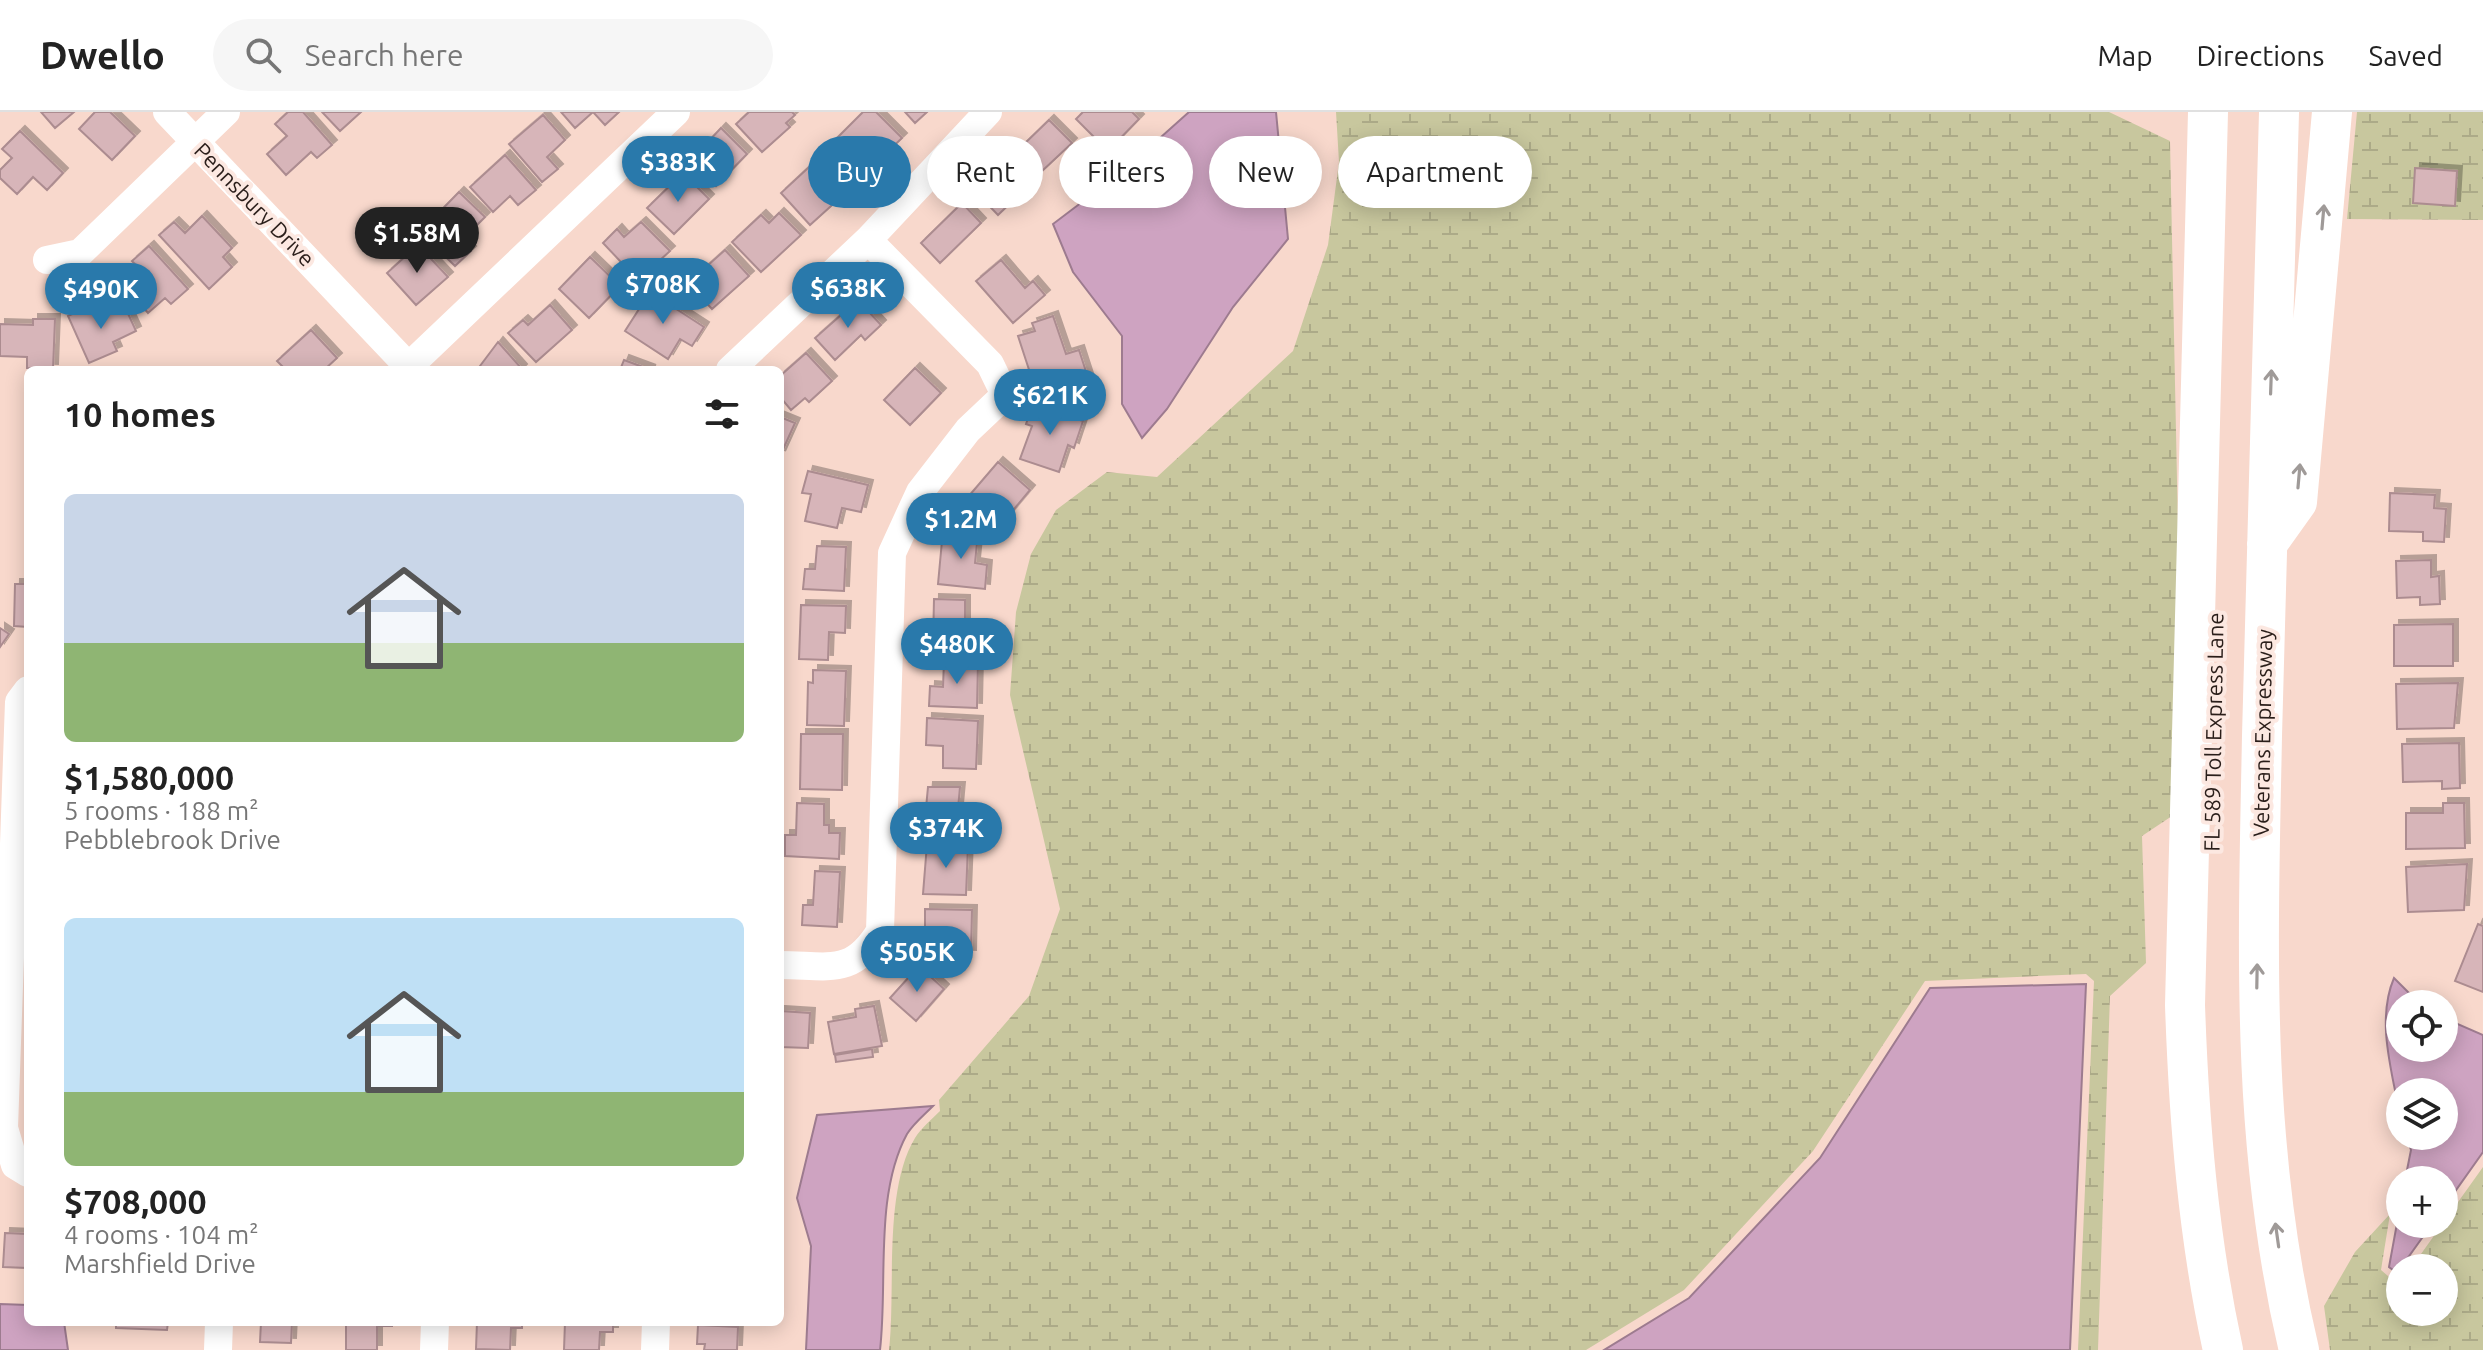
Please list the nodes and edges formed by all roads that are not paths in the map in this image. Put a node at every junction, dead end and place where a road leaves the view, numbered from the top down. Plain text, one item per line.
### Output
1 (167, 112) edge
2 (226, 112) edge
3 (676, 112) edge
4 (988, 112) edge
5 (2188, 112) edge
6 (2208, 112) edge
7 (2229, 112) edge
8 (2279, 112) edge
9 (2332, 112) edge
10 (195, 142) junction
11 (2206, 171) junction
12 (868, 240) junction
13 (47, 260) dead end
14 (405, 366) edge
15 (409, 366) edge
16 (734, 366) edge
17 (2267, 544) junction
18 (24, 695) edge
19 (784, 965) edge
20 (24, 1171) edge
21 (219, 1326) edge
22 (435, 1326) edge
23 (656, 1326) edge
24 (218, 1350) edge
25 (434, 1350) edge
26 (655, 1350) edge
27 (2223, 1350) edge
28 (2244, 1350) edge
29 (2299, 1350) edge

1 - 10 street, Pennsbury Drive
2 - 10 street
3 - 15 street
4 - 12 street
5 - 11 highway
6 - 11 highway
7 - 28 highway, FL 589 Toll Express Lane
17 -> 8 highway, Veterans Expressway
17 -> 9 highway
10 - 13 street
10 - 14 street, Pennsbury Drive
11 - 27 highway
12 - 16 street
12 - 19 street
29 -> 17 highway, Veterans Expressway
18 - 20 street
21 - 24 street
22 - 25 street
23 - 26 street

